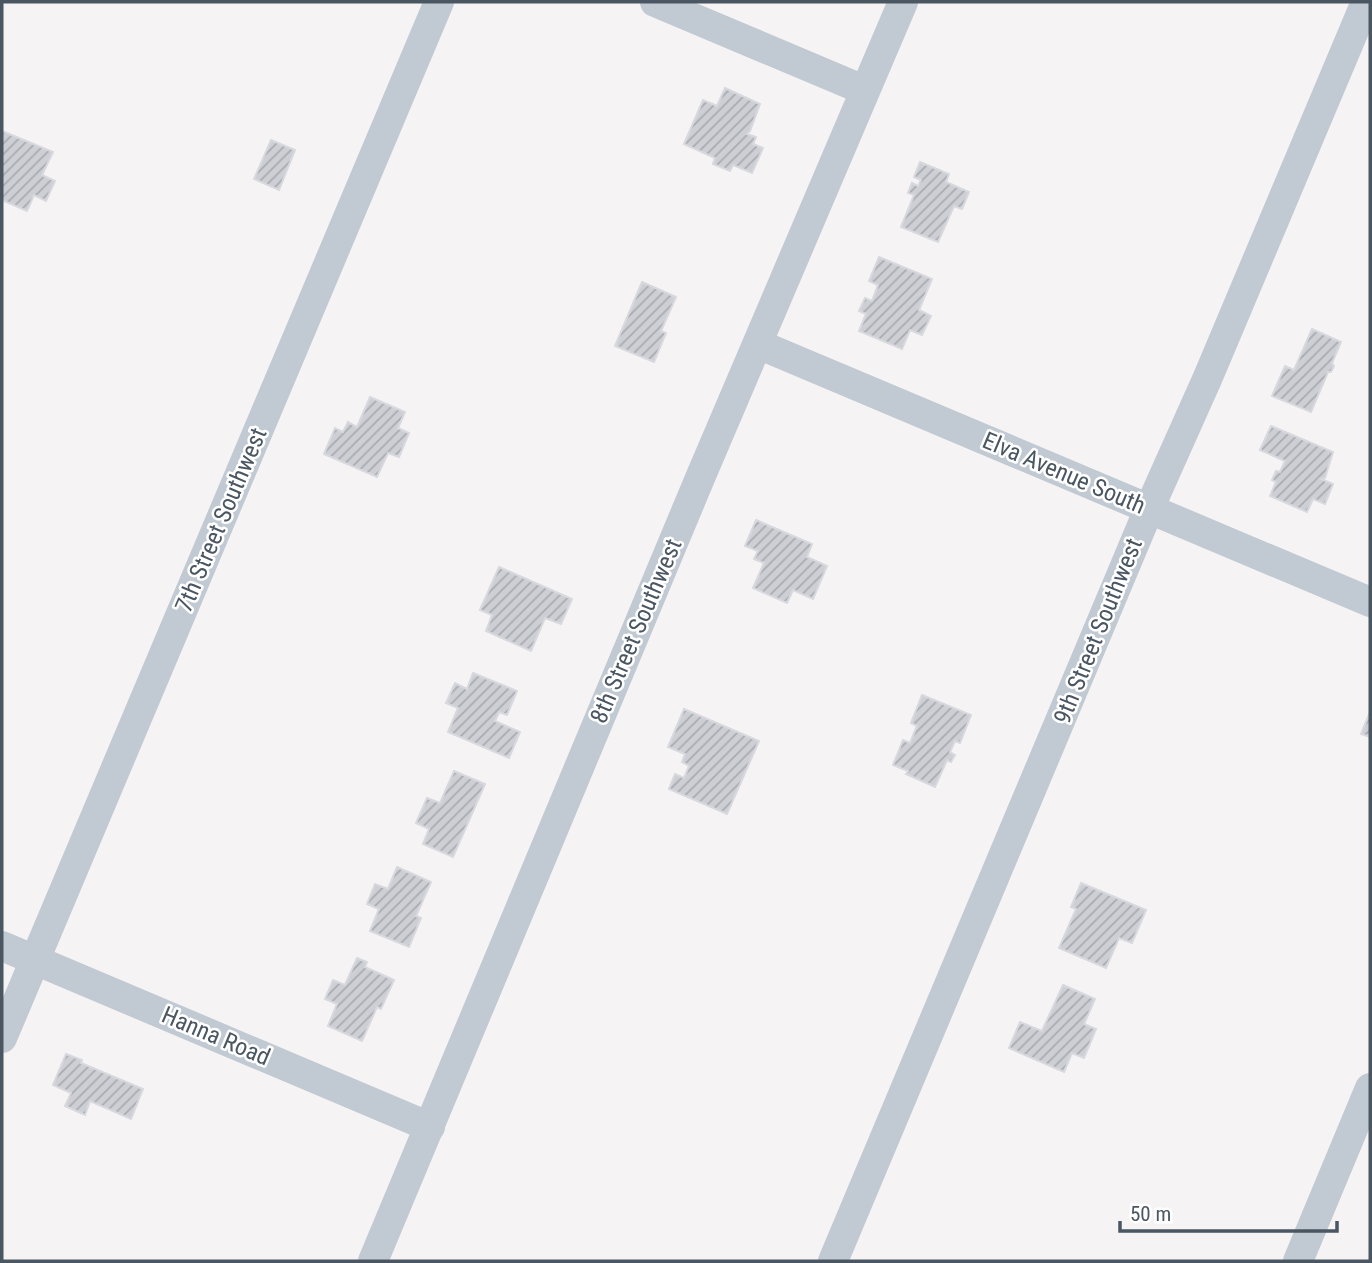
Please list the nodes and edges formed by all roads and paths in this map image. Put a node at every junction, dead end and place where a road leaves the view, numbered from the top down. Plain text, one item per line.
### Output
1 (439, 2) edge
2 (655, 2) edge
3 (903, 2) edge
4 (1366, 2) edge
5 (864, 90) junction
6 (758, 344) junction
7 (1149, 509) junction
8 (1370, 602) edge
9 (2, 946) edge
10 (35, 960) junction
11 (2, 1038) edge
12 (1370, 1088) edge
13 (430, 1127) junction
14 (373, 1261) edge
15 (833, 1261) edge
16 (1298, 1261) edge

1 - 10 street, 7th Street Southwest
2 - 5 street
3 - 5 street, 8th Street Southwest
4 - 7 street, 9th Street Southwest
5 - 6 street, 8th Street Southwest
6 - 7 street, Elva Avenue South
6 - 13 street, 8th Street Southwest
7 - 8 street, Elva Avenue South
7 - 15 street, 9th Street Southwest
9 - 10 street, Hanna Road
10 - 11 street, 7th Street Southwest
10 - 13 street, Hanna Road
12 - 16 street
13 - 14 street, 8th Street Southwest

